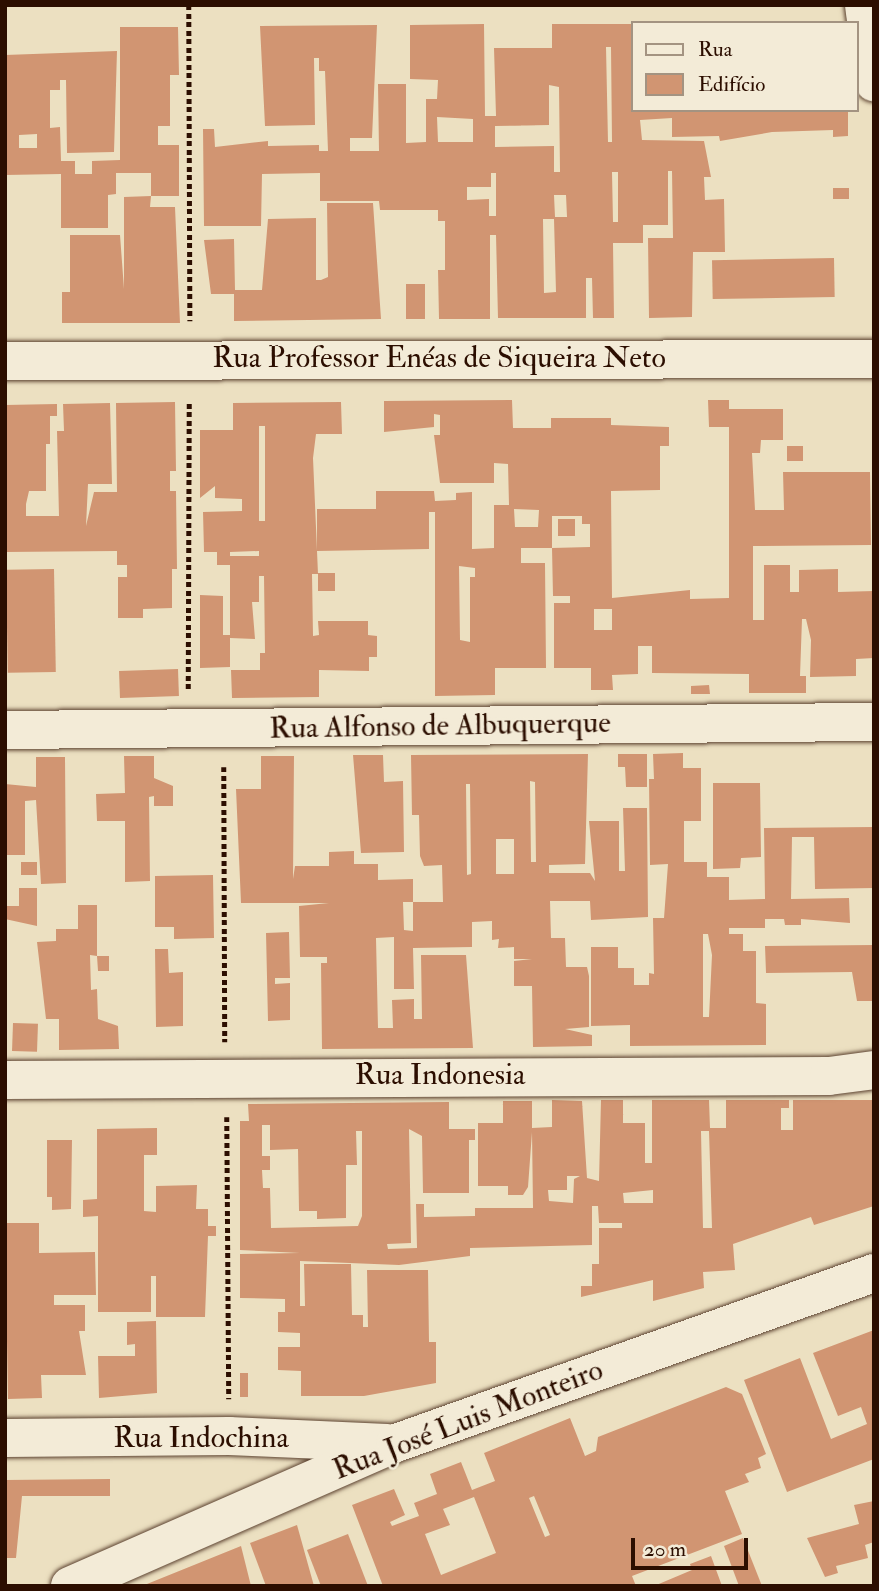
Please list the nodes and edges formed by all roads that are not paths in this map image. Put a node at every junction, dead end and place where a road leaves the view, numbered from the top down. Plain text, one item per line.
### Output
1 (864, 5) edge
2 (874, 82) edge
3 (874, 359) edge
4 (5, 360) edge
5 (874, 722) edge
6 (5, 730) edge
7 (874, 1070) edge
8 (5, 1080) edge
9 (874, 1273) edge
10 (5, 1438) edge
11 (396, 1443) junction
12 (70, 1586) edge

1 - 2 street
3 - 4 street, Rua Professor Enéas de Siqueira Neto
5 - 6 street, Rua Alfonso de Albuquerque
7 - 8 street, Rua Indonesia
9 - 11 street, Rua José Luis Monteiro
10 - 11 street, Rua Indochina
11 - 12 street, Rua José Luis Monteiro

